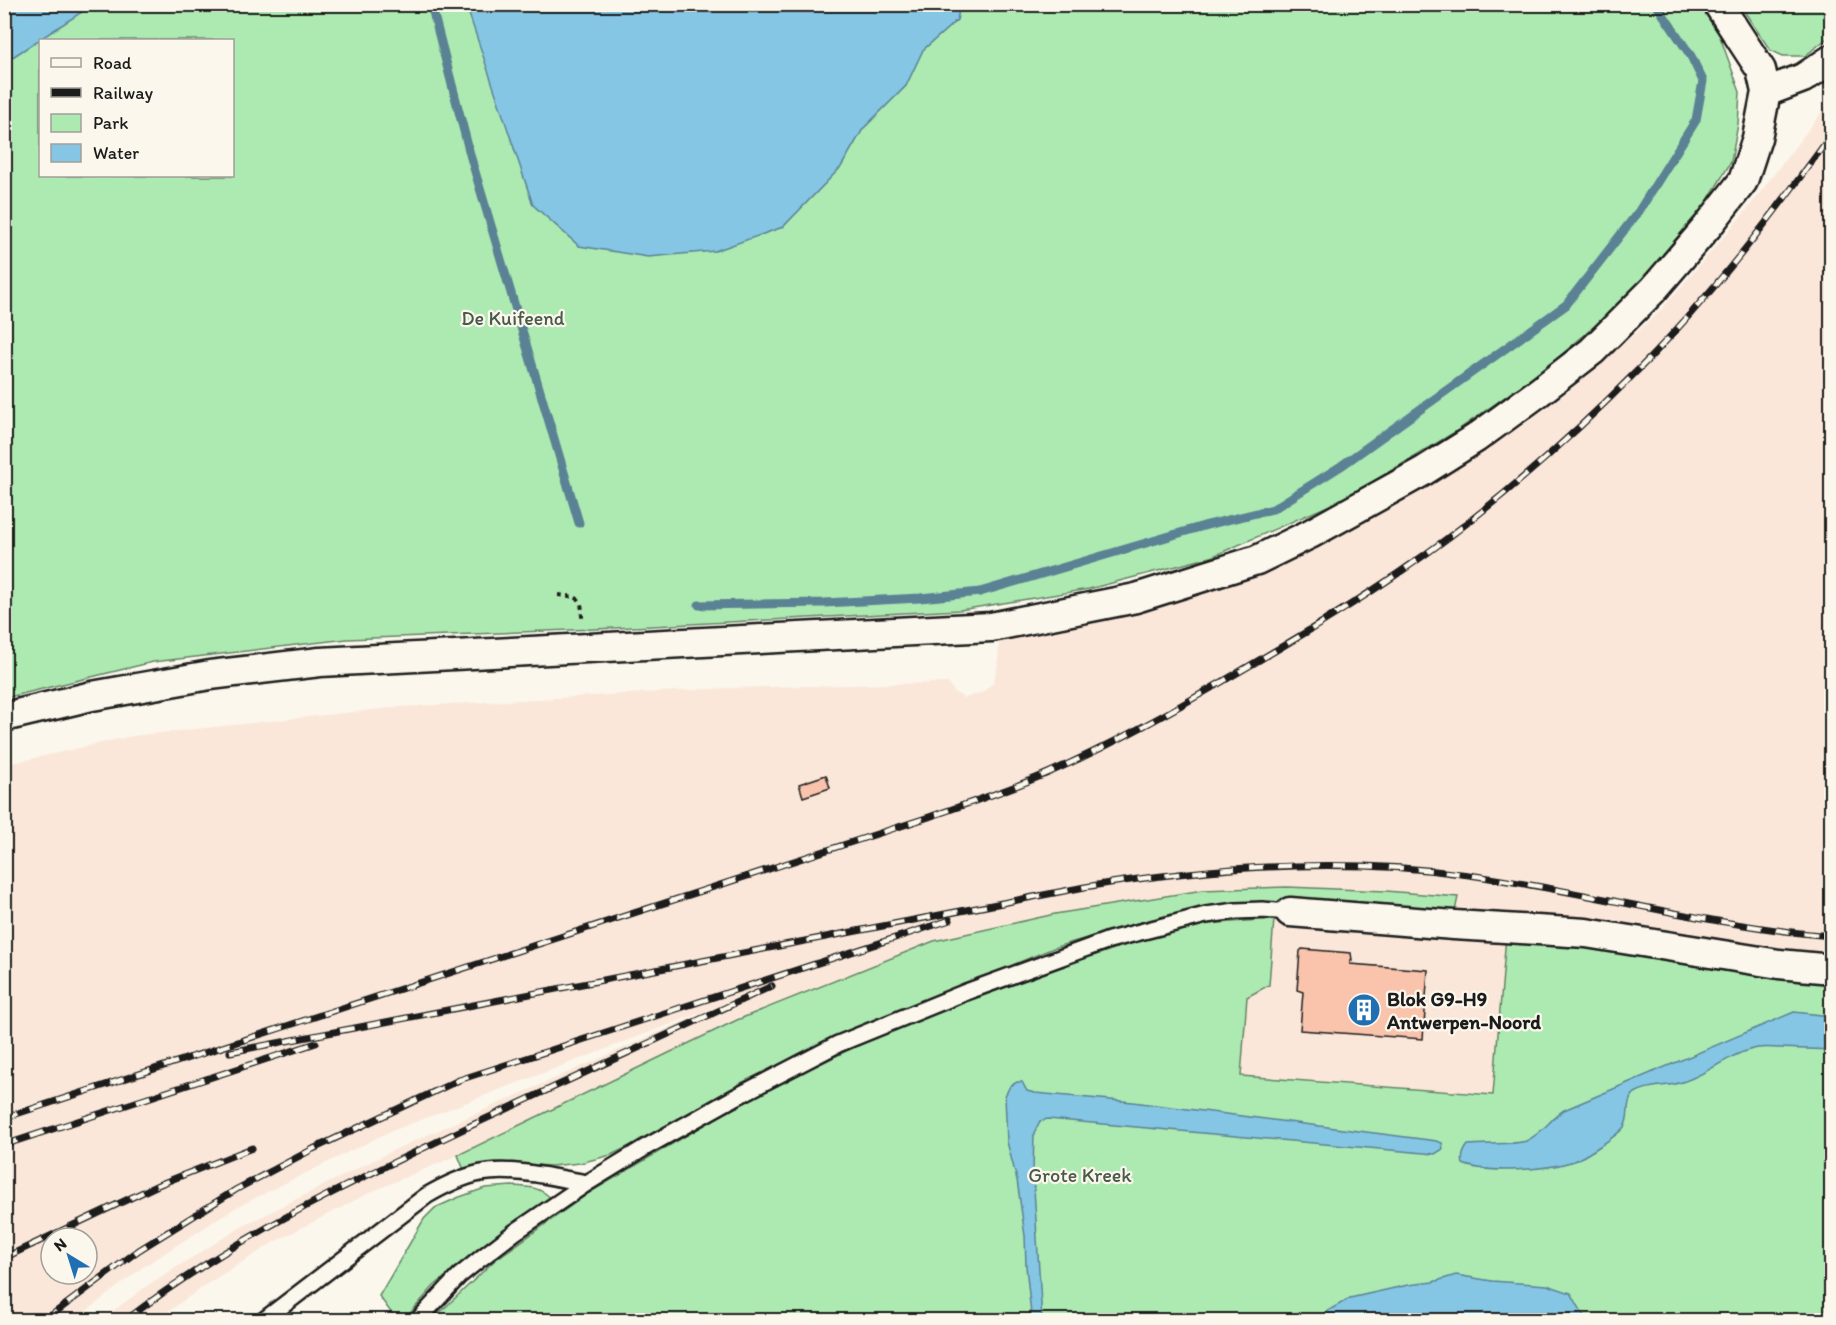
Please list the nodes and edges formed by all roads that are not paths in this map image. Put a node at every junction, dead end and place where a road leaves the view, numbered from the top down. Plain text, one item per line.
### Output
1 (1718, 4) edge
2 (1832, 59) edge
3 (1766, 92) junction
4 (4, 717) edge
5 (1290, 912) joint
6 (1832, 969) edge
7 (587, 1183) junction
8 (264, 1320) edge
9 (418, 1320) edge

1 - 3 street
2 - 3 street
3 - 4 street
5 - 6 street
5 - 7 lane
7 - 8 lane
7 - 9 lane

